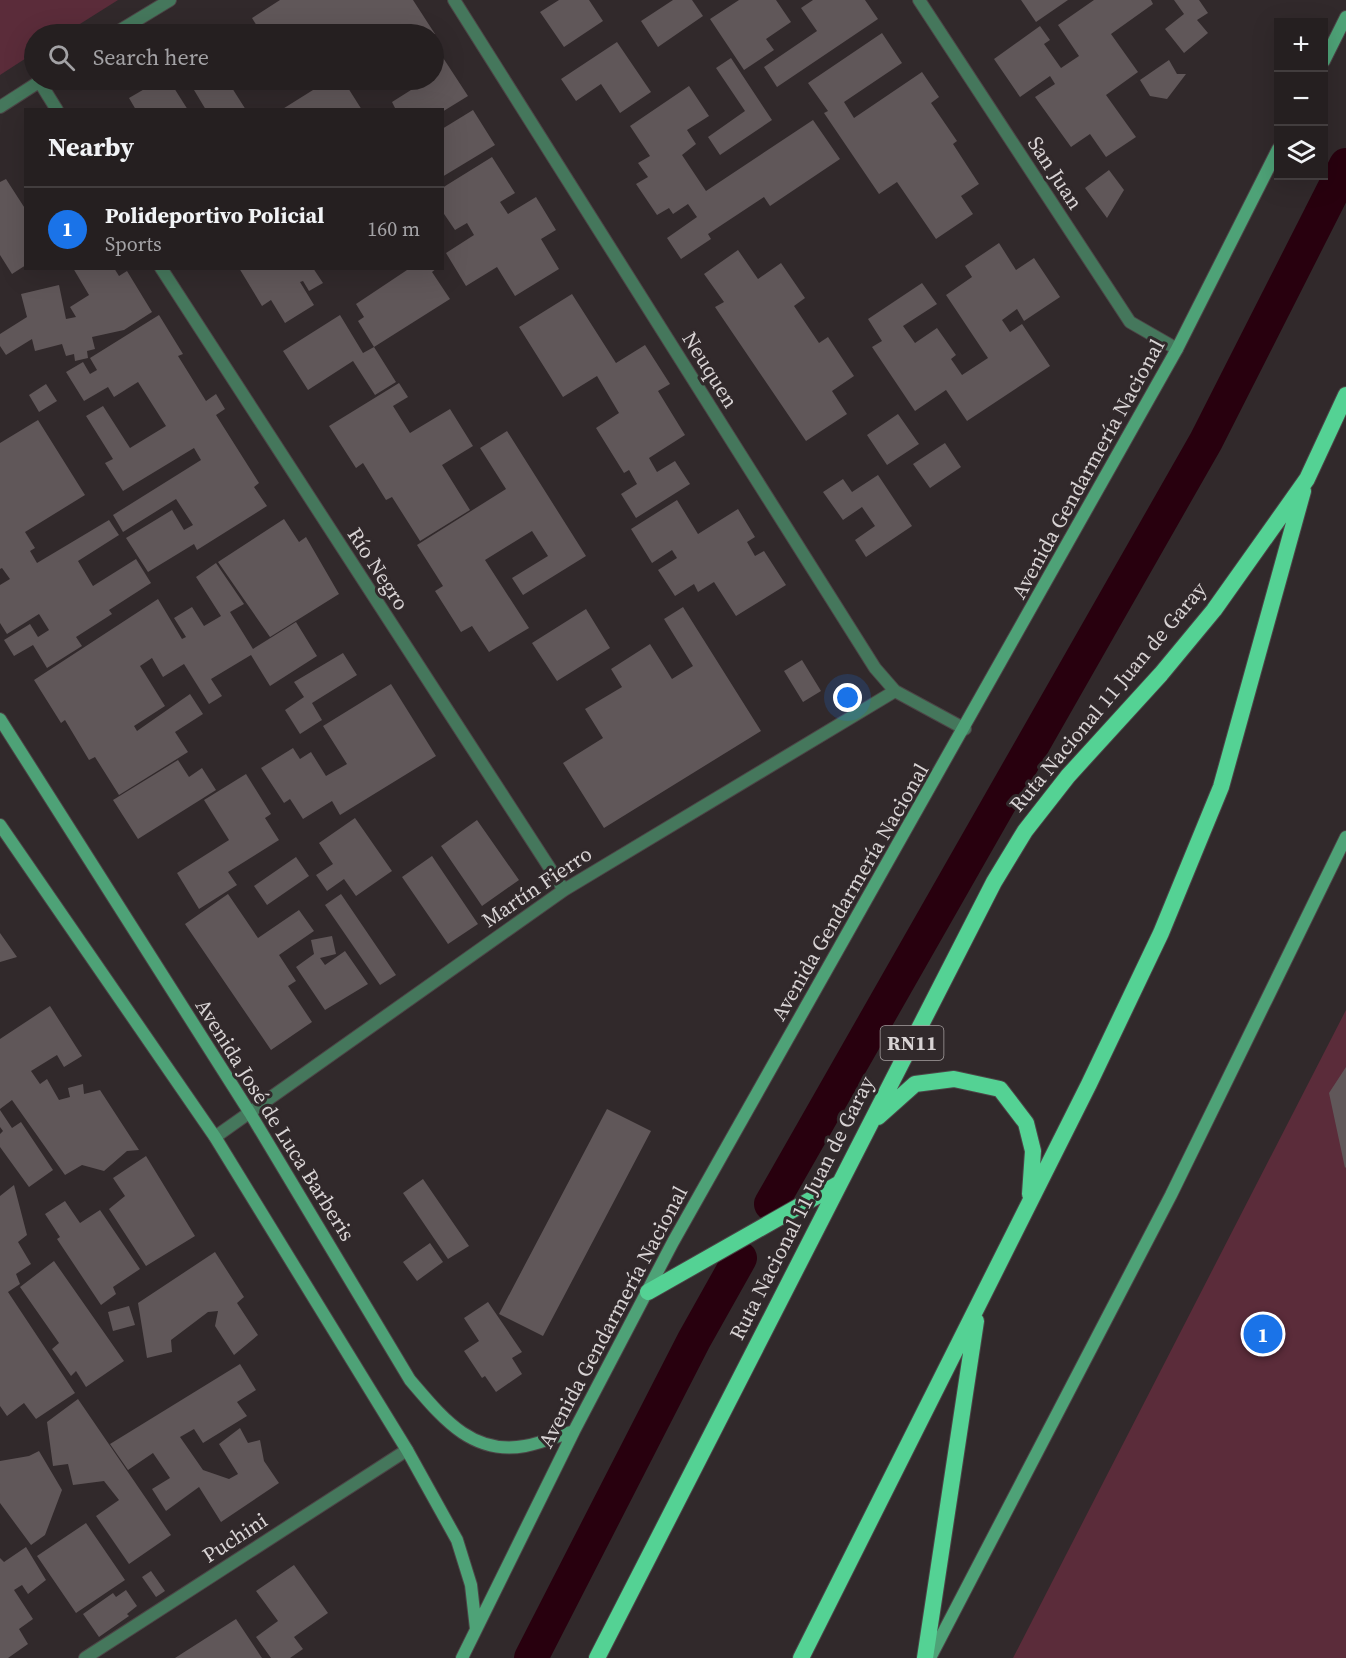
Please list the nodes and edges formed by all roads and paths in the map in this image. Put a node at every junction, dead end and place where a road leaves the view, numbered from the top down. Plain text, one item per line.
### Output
1 (170, 0) edge
2 (454, 0) edge
3 (918, 0) edge
4 (1346, 17) edge
5 (130, 24) edge
6 (1328, 51) edge
7 (26, 90) edge
8 (46, 90) edge
9 (0, 107) edge
10 (56, 108) edge
11 (1274, 157) edge
12 (162, 270) edge
13 (1177, 349) junction
14 (1346, 395) edge
15 (1306, 478) junction
16 (895, 691) junction
17 (0, 719) edge
18 (965, 729) junction
19 (0, 825) edge
20 (1346, 837) edge
21 (564, 890) junction
22 (250, 1113) junction
23 (871, 1123) junction
24 (215, 1137) junction
25 (841, 1182) junction
26 (1030, 1201) junction
27 (648, 1292) junction
28 (978, 1305) junction
29 (574, 1431) junction
30 (407, 1450) junction
31 (476, 1629) junction
32 (85, 1658) edge
33 (462, 1658) edge
34 (597, 1658) edge
35 (801, 1658) edge
36 (928, 1658) edge

1 - 5 street
2 - 16 street, Neuquen
3 - 13 street, San Juan
4 - 6 main road
7 - 9 street
8 - 10 street
11 - 13 main road, Avenida Gendarmería Nacional
12 - 21 street, Río Negro
13 - 18 main road, Avenida Gendarmería Nacional
14 - 15 highway, Ruta Nacional 11 Juan de Garay / RN11
15 - 23 highway, Ruta Nacional 11 Juan de Garay / RN11
15 - 26 highway, Ruta Nacional 11 Juan de Garay / RN11
16 - 18 street, Neuquen
16 - 21 street, Martín Fierro
17 - 22 main road, Avenida José de Luca Barberis
18 - 27 main road, Avenida Gendarmería Nacional
19 - 24 main road
20 - 36 main road
21 - 22 street, Martín Fierro
22 - 24 street, Martín Fierro
22 - 29 main road, Avenida José de Luca Barberis
23 - 25 highway, Ruta Nacional 11 Juan de Garay / RN11
23 - 26 highway
24 - 30 main road
25 - 27 highway
25 - 34 highway, Ruta Nacional 11 Juan de Garay / RN11
26 - 28 highway, Ruta Nacional 11 Juan de Garay / RN11
27 - 29 main road, Avenida Gendarmería Nacional
28 - 35 highway, Ruta Nacional 11 Juan de Garay / RN11
28 - 36 highway
29 - 31 main road, Avenida Gendarmería Nacional
30 - 31 main road
30 - 32 street, Puchini
31 - 33 main road, Avenida Gendarmería Nacional

